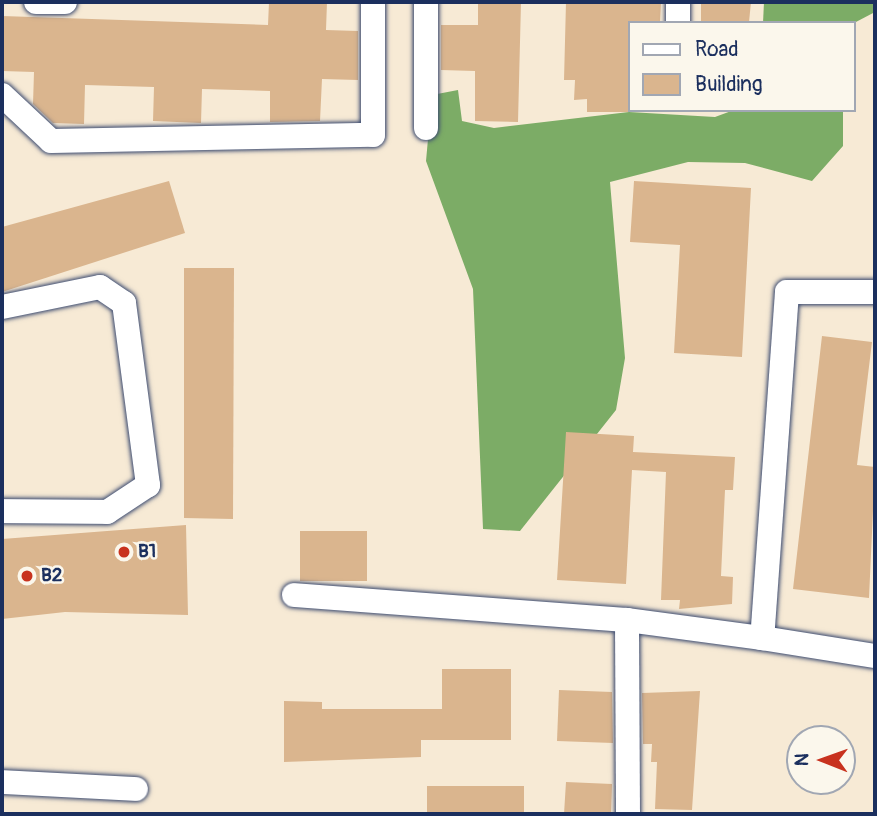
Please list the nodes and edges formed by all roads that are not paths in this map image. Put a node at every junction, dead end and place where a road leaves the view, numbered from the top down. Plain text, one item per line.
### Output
1 (36, 2) edge
2 (65, 2) edge
3 (373, 2) edge
4 (426, 2) edge
5 (678, 2) edge
6 (678, 21) edge
7 (2, 95) edge
8 (426, 128) dead end
9 (875, 292) edge
10 (2, 307) edge
11 (2, 511) edge
12 (294, 595) dead end
13 (627, 620) junction
14 (762, 638) junction
15 (875, 656) edge
16 (2, 782) edge
17 (136, 789) dead end
18 (628, 814) edge

1 - 2 street
3 - 7 street
4 - 8 street
5 - 6 street
9 - 14 street
10 - 11 street
12 - 13 street
13 - 14 street
13 - 18 street
14 - 15 street
16 - 17 street

